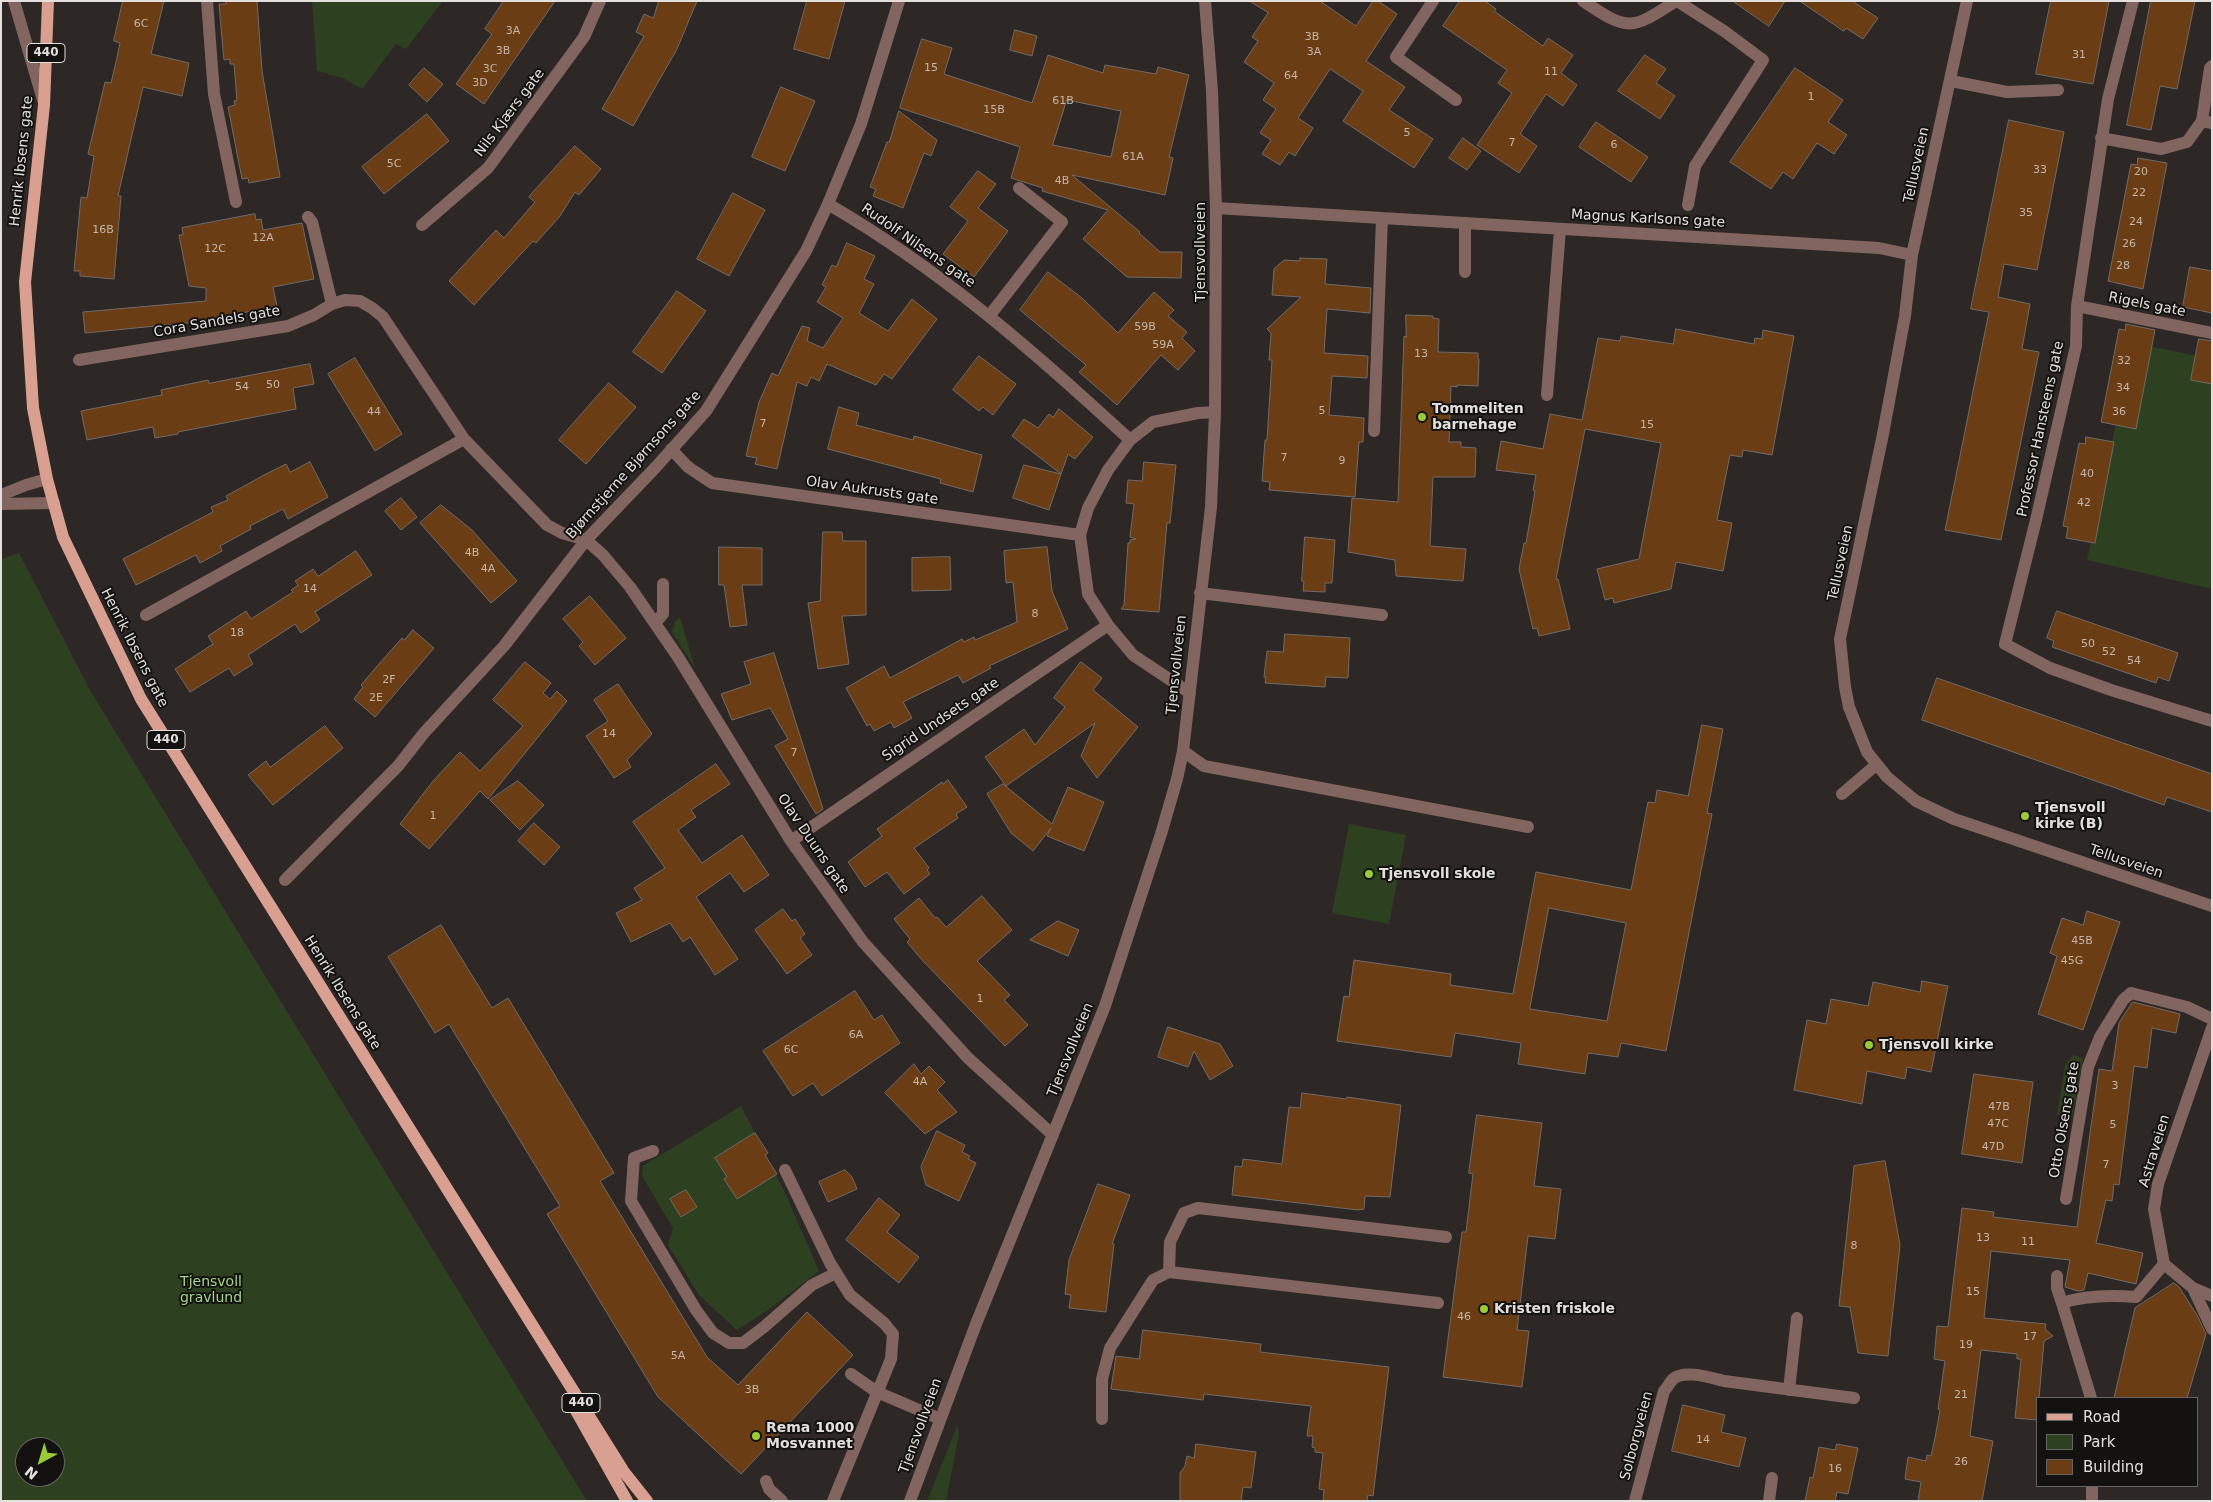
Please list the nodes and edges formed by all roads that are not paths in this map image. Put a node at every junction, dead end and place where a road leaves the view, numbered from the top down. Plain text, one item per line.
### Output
1 (14, 1) edge
2 (48, 1) edge
3 (207, 1) edge
4 (600, 1) edge
5 (899, 1) edge
6 (1204, 1) edge
7 (1433, 1) edge
8 (1583, 1) edge
9 (1677, 1) edge
10 (1966, 1) edge
11 (2133, 1) edge
12 (2212, 66) edge
13 (1951, 81) junction
14 (2058, 90) dead end
15 (1456, 100) dead end
16 (44, 105) junction
17 (2207, 122) edge
18 (2101, 138) junction
19 (1019, 188) dead end
20 (236, 202) dead end
21 (828, 204) junction
22 (1688, 205) dead end
23 (1216, 208) junction
24 (308, 217) dead end
25 (1382, 218) junction
26 (1465, 223) junction
27 (422, 225) dead end
28 (1560, 229) junction
29 (1912, 255) junction
30 (1465, 272) dead end
31 (332, 304) junction
32 (2077, 306) junction
33 (990, 315) junction
34 (2212, 333) edge
35 (79, 360) dead end
36 (1547, 395) dead end
37 (1215, 412) junction
38 (1374, 431) dead end
39 (464, 439) junction
40 (1130, 440) junction
41 (671, 449) junction
42 (47, 479) junction
43 (1, 495) edge
44 (1, 504) edge
45 (54, 504) junction
46 (1080, 535) junction
47 (586, 540) junction
48 (663, 584) dead end
49 (1200, 593) junction
50 (146, 615) dead end
51 (1382, 615) dead end
52 (655, 623) junction
53 (1108, 625) junction
54 (1190, 693) junction
55 (2212, 721) edge
56 (1183, 751) junction
57 (1876, 765) junction
58 (1842, 794) dead end
59 (1528, 827) dead end
60 (791, 841) junction
61 (285, 880) dead end
62 (2212, 906) edge
63 (2212, 1019) edge
64 (2212, 1028) edge
65 (2209, 1042) edge
66 (1052, 1135) junction
67 (653, 1151) dead end
68 (785, 1170) dead end
69 (2066, 1198) dead end
70 (1446, 1237) dead end
71 (2164, 1264) junction
72 (836, 1272) junction
73 (1169, 1272) junction
74 (2057, 1276) dead end
75 (2193, 1288) junction
76 (2212, 1296) edge
77 (518, 1303) junction
78 (2062, 1303) junction
79 (1438, 1304) dead end
80 (1796, 1318) dead end
81 (2212, 1329) edge
82 (851, 1374) dead end
83 (1789, 1390) junction
84 (877, 1392) junction
85 (2091, 1397) edge
86 (1854, 1398) dead end
87 (940, 1419) junction
88 (1102, 1419) dead end
89 (1772, 1478) dead end
90 (766, 1481) dead end
91 (2092, 1487) edge
92 (627, 1501) edge
93 (647, 1501) edge
94 (782, 1501) edge
95 (833, 1501) edge
96 (910, 1501) edge
97 (1635, 1501) edge
98 (1769, 1501) edge
99 (2092, 1501) edge

1 - 16 street
2 - 16 main road, Henrik Ibsens gate / 440
3 - 20 street
4 - 27 street, Nils Kjærs gate
5 - 21 street, Bjørnstjerne Bjørnsons gate
6 - 23 street, Tjensvollveien
7 - 15 street
8 - 9 street
9 - 22 street
10 - 13 street, Tellusveien
11 - 18 street, Professor Hansteens gate
12 - 17 street
13 - 14 street
13 - 29 street, Tellusveien
16 - 42 main road, Henrik Ibsens gate / 440
17 - 18 street
18 - 32 street, Professor Hansteens gate
19 - 33 street
21 - 33 street, Rudolf Nilsens gate
21 - 41 street, Bjørnstjerne Bjørnsons gate
23 - 25 street, Magnus Karlsons gate
23 - 37 street, Tjensvollveien
24 - 31 street
25 - 26 street, Magnus Karlsons gate
25 - 38 street
26 - 28 street, Magnus Karlsons gate
26 - 30 street
28 - 29 street, Magnus Karlsons gate
28 - 36 street
29 - 57 street, Tellusveien
31 - 35 street, Cora Sandels gate
31 - 39 street, Cora Sandels gate
32 - 34 street, Rigels gate
32 - 55 street, Professor Hansteens gate
33 - 40 street, Rudolf Nilsens gate
37 - 40 street
37 - 49 street, Tjensvollveien
39 - 47 street, Cora Sandels gate
39 - 50 street
40 - 46 street
41 - 46 street, Olav Aukrusts gate
41 - 47 street, Bjørnstjerne Bjørnsons gate
42 - 43 street
42 - 45 main road, Henrik Ibsens gate / 440
44 - 45 street
45 - 77 main road, Henrik Ibsens gate / 440
46 - 53 street
47 - 52 street, Olav Duuns gate
47 - 61 street, Bjørnstjerne Bjørnsons gate
48 - 52 street
49 - 51 street
49 - 54 street, Tjensvollveien
52 - 60 street, Olav Duuns gate
53 - 54 street
53 - 60 street, Sigrid Undsets gate
54 - 56 street, Tjensvollveien
56 - 59 street
56 - 66 street, Tjensvollveien
57 - 58 street
57 - 62 street, Tellusveien
60 - 66 street, Olav Duuns gate
63 - 69 street, Otto Olsens gate
64 - 65 street, Astraveien
65 - 71 street, Astraveien
66 - 87 street, Tjensvollveien
67 - 72 street
68 - 72 street
70 - 73 street
71 - 75 street
71 - 78 street
72 - 84 street
73 - 79 street
73 - 88 street
74 - 78 street
75 - 76 street
75 - 81 street
77 - 92 main road, Henrik Ibsens gate / 440
77 - 93 main road, Henrik Ibsens gate / 440
78 - 85 street
80 - 83 street
82 - 84 street
83 - 86 street, Solborgveien
83 - 97 street, Solborgveien
84 - 87 street
84 - 95 street
87 - 96 street, Tjensvollveien
89 - 98 street
90 - 94 street
91 - 99 street

